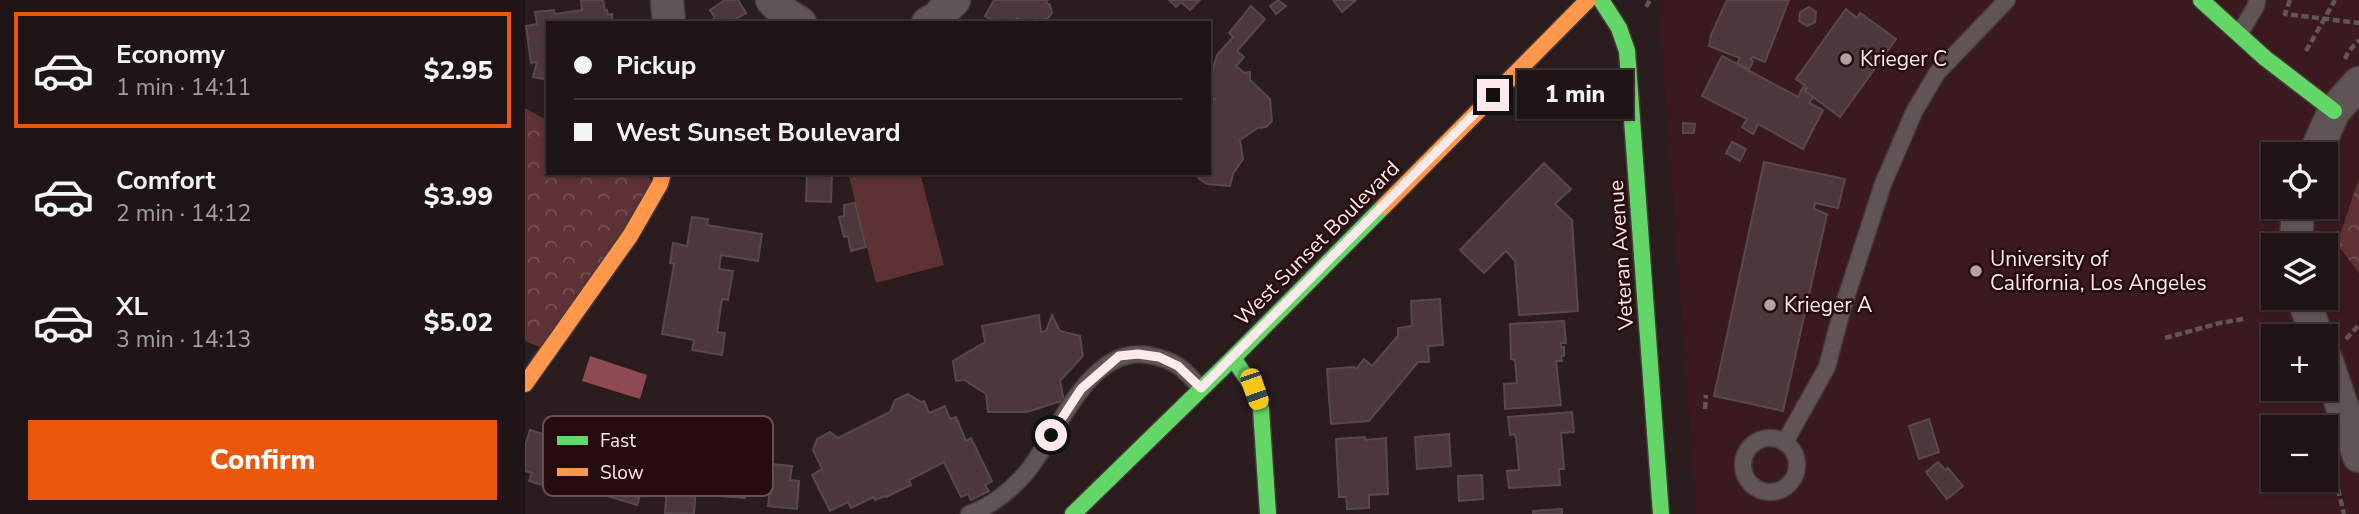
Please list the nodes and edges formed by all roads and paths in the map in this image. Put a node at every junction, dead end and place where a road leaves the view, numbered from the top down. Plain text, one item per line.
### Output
1 (667, 0) edge
2 (772, 0) edge
3 (954, 0) edge
4 (1588, 0) edge
5 (1601, 0) edge
6 (1650, 0) edge
7 (2007, 0) edge
8 (2201, 0) edge
9 (2257, 0) edge
10 (2290, 0) edge
11 (2335, 0) edge
12 (1646, 7) dead end
13 (2325, 19) junction
14 (669, 21) edge
15 (797, 21) edge
16 (932, 21) edge
17 (2359, 23) edge
18 (2237, 36) junction
19 (2315, 37) dead end
20 (2359, 83) edge
21 (2334, 111) junction
22 (2320, 142) edge
23 (662, 175) edge
24 (2243, 319) dead end
25 (2359, 325) edge
26 (2165, 338) dead end
27 (2338, 339) edge
28 (1233, 358) junction
29 (525, 384) edge
30 (1201, 388) junction
31 (1706, 395) dead end
32 (2338, 401) edge
33 (1705, 409) dead end
34 (1784, 442) dead end
35 (2352, 462) edge
36 (969, 514) edge
37 (1073, 514) edge
38 (1268, 514) edge
39 (1661, 514) edge
40 (2344, 514) edge

1 - 14 street
2 - 15 street
3 - 16 street
4 - 28 street, West Sunset Boulevard
5 - 39 street, Veteran Avenue
6 - 12 path
7 - 34 lane
8 - 18 street
9 - 18 lane
10 - 13 path
11 - 13 path
13 - 17 path
13 - 19 path
18 - 21 street
20 - 21 street
21 - 22 street
23 - 29 street
24 - 26 path
25 - 27 path
28 - 30 street, West Sunset Boulevard
28 - 38 street
30 - 36 lane
30 - 37 street, West Sunset Boulevard
31 - 33 path
32 - 35 street
35 - 40 path

